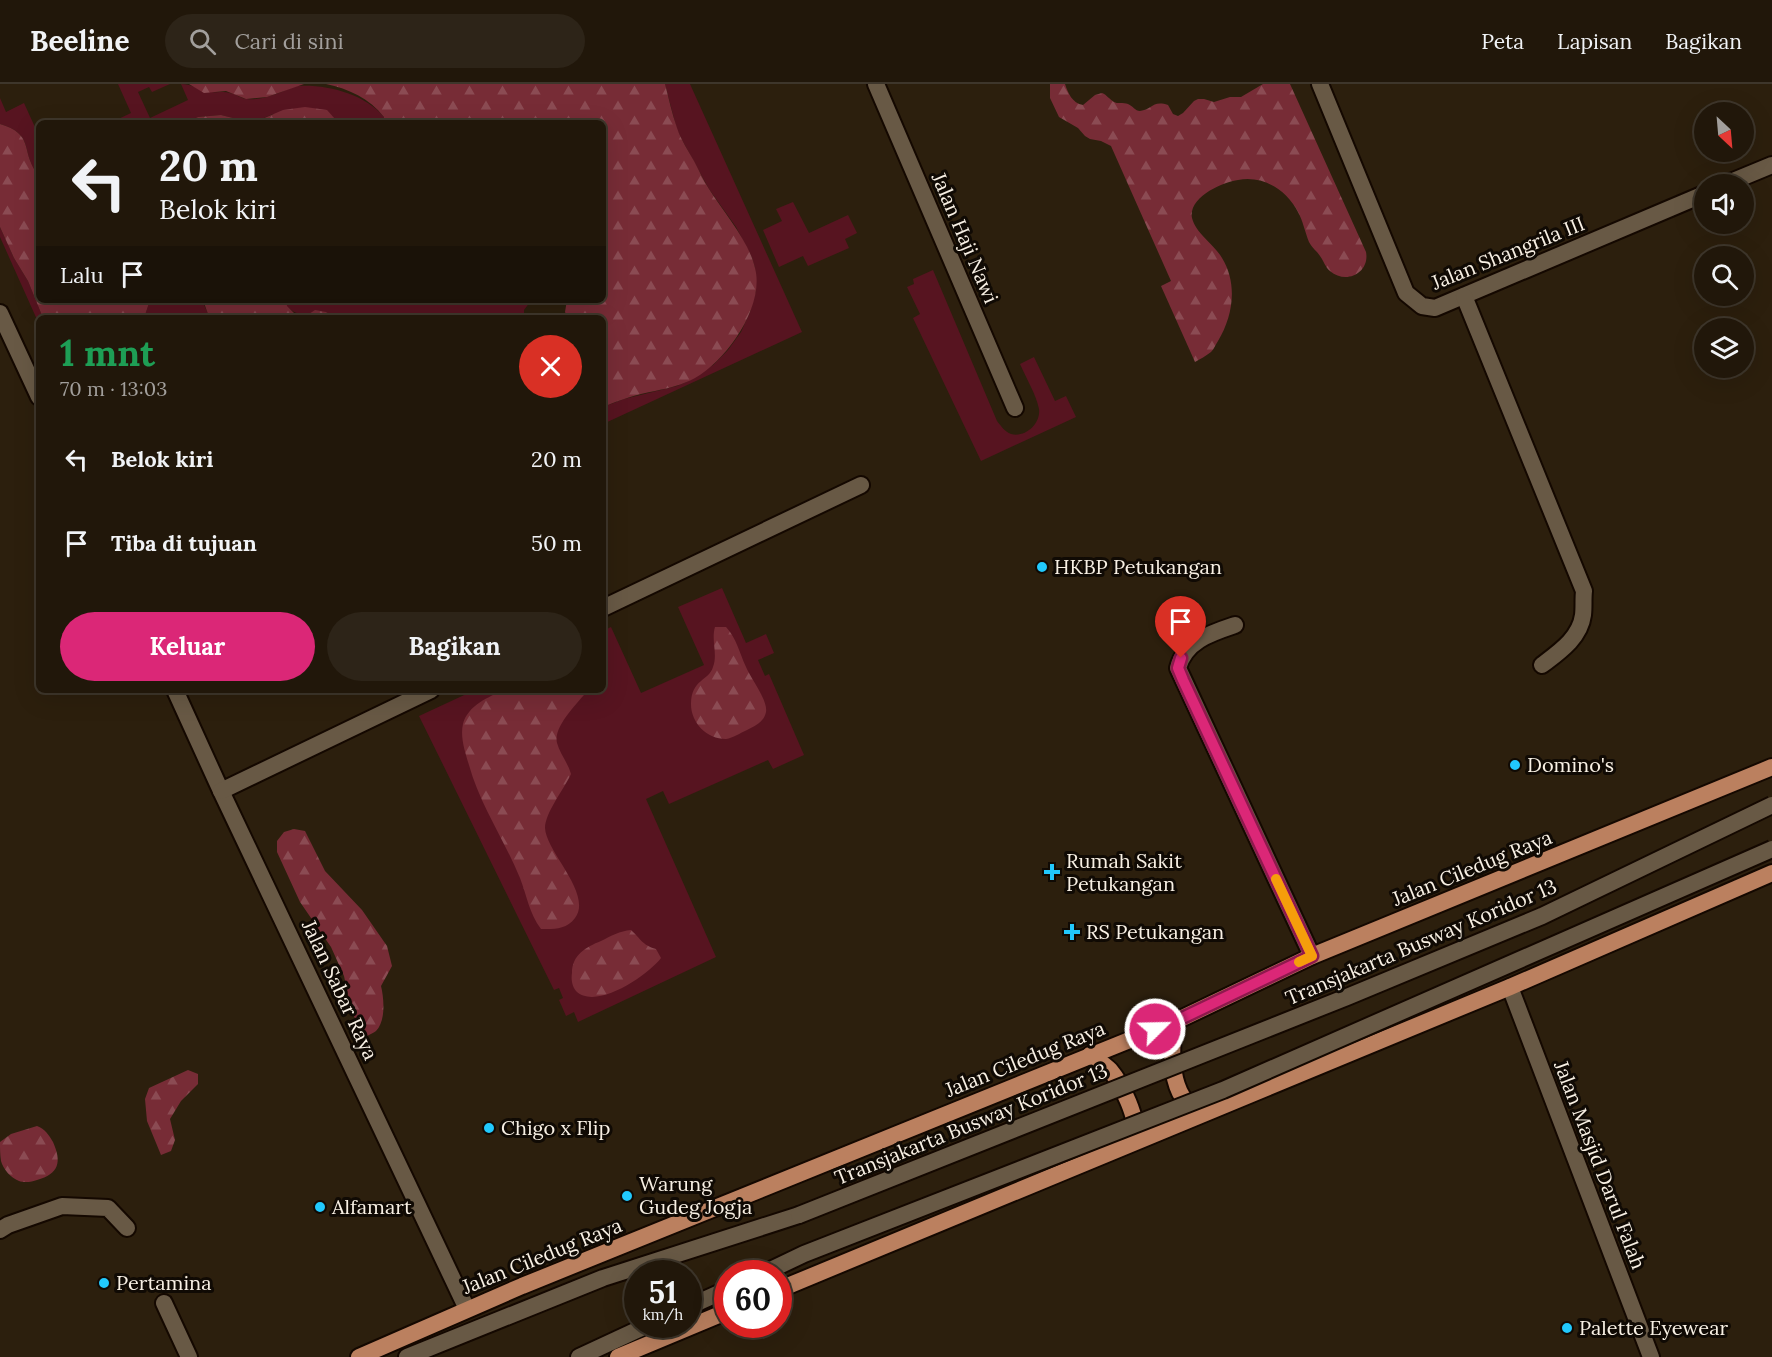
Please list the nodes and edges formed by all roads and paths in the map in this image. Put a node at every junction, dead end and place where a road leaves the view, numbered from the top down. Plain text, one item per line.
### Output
1 (876, 84) edge
2 (1320, 84) edge
3 (1772, 165) edge
4 (1750, 174) edge
5 (1694, 198) edge
6 (1464, 296) junction
7 (0, 313) edge
8 (36, 391) edge
9 (1015, 408) dead end
10 (861, 485) dead end
11 (606, 607) edge
12 (1235, 625) dead end
13 (1542, 665) dead end
14 (176, 693) edge
15 (425, 693) edge
16 (1772, 767) edge
17 (221, 791) junction
18 (1772, 805) edge
19 (1772, 849) edge
20 (1772, 873) edge
21 (1312, 956) junction
22 (1510, 987) junction
23 (1174, 1022) junction
24 (1090, 1056) junction
25 (1203, 1113) junction
26 (1130, 1144) junction
27 (127, 1228) dead end
28 (0, 1230) edge
29 (791, 1260) edge
30 (792, 1284) edge
31 (164, 1303) dead end
32 (467, 1309) junction
33 (714, 1317) edge
34 (624, 1336) edge
35 (189, 1357) edge
36 (359, 1357) edge
37 (407, 1357) edge
38 (579, 1357) edge
39 (618, 1357) edge
40 (1651, 1357) edge

1 - 9 street, Jalan Haji Nawi
2 - 6 street, Jalan Shangrila III
3 - 4 street
5 - 6 street, Jalan Shangrila III
6 - 13 street
7 - 8 street
10 - 11 street
12 - 21 street
14 - 17 street, Jalan Sabar Raya
15 - 17 street
16 - 21 main road, Jalan Ciledug Raya
17 - 32 street, Jalan Sabar Raya
18 - 37 street, Transjakarta Busway Koridor 13, bridge
19 - 29 street, bridge
20 - 22 main road
21 - 23 main road, Jalan Ciledug Raya
22 - 25 main road
22 - 40 street, Jalan Masjid Darul Falah
23 - 24 main road, Jalan Ciledug Raya
23 - 25 main road
24 - 26 main road
24 - 32 main road, Jalan Ciledug Raya
25 - 26 main road
26 - 30 main road
27 - 28 street
31 - 35 street
32 - 36 main road, Jalan Ciledug Raya
33 - 39 main road
34 - 38 street

